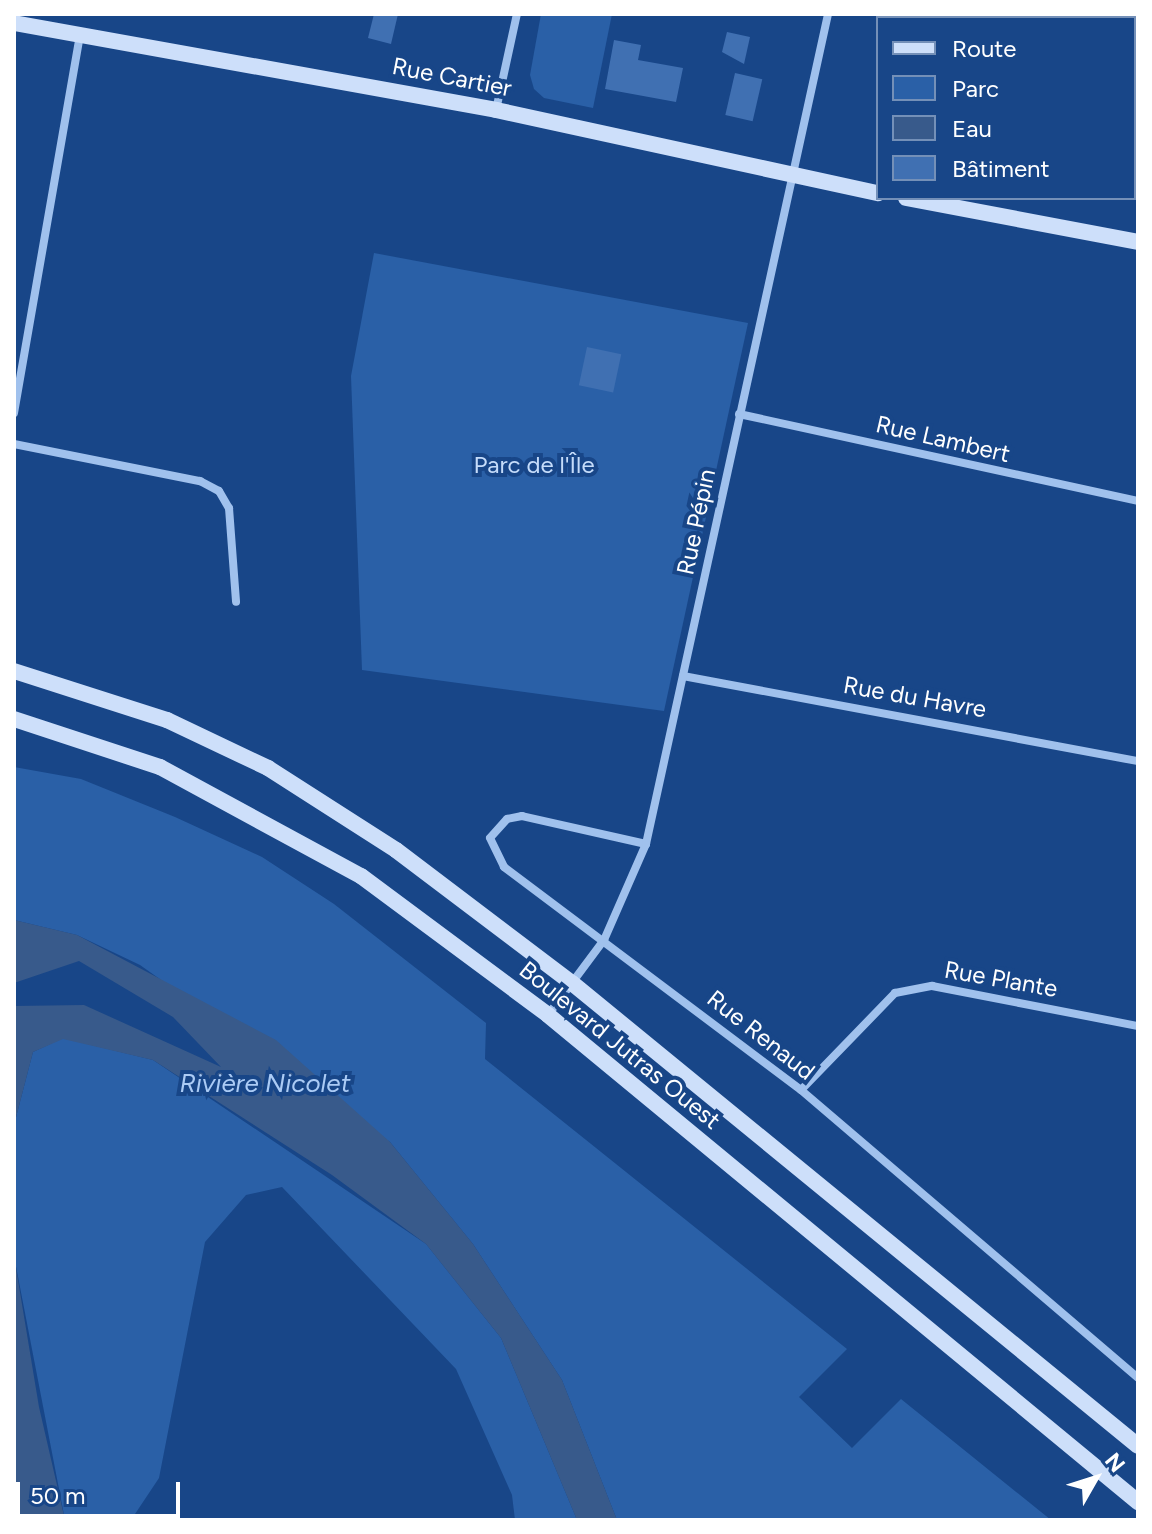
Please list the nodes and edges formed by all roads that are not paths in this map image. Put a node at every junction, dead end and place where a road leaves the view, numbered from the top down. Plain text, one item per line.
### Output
1 (517, 14) edge
2 (828, 14) edge
3 (14, 23) edge
4 (80, 33) junction
5 (496, 110) junction
6 (790, 176) junction
7 (876, 193) edge
8 (917, 200) edge
9 (1138, 242) edge
10 (14, 413) edge
11 (739, 414) junction
12 (14, 444) edge
13 (1138, 501) edge
14 (236, 602) dead end
15 (14, 671) edge
16 (683, 676) junction
17 (14, 719) edge
18 (1138, 761) edge
19 (646, 844) junction
20 (604, 940) junction
21 (572, 983) junction
22 (548, 1015) junction
23 (1138, 1026) edge
24 (801, 1090) junction
25 (1138, 1378) edge
26 (1138, 1446) edge
27 (1138, 1502) edge

1 - 5 street
2 - 6 street, Rue Pépin
3 - 4 main road, Rue Cartier
4 - 5 main road, Rue Cartier
4 - 10 street
5 - 6 main road, Rue Cartier
6 - 7 main road, Rue Cartier
6 - 11 street, Rue Pépin
8 - 9 main road
11 - 13 street, Rue Lambert
11 - 16 street, Rue Pépin
12 - 14 street
15 - 21 main road, Boulevard Jutras Ouest
16 - 18 street, Rue du Havre
16 - 19 street, Rue Pépin
17 - 22 main road, Boulevard Jutras Ouest
19 - 20 street, Rue Pépin
19 - 20 street, Rue Renaud
20 - 21 street, Rue Pépin
20 - 24 street, Rue Renaud
21 - 22 street, Rue Pépin
21 - 26 main road, Boulevard Jutras Ouest
22 - 27 main road, Boulevard Jutras Ouest
23 - 24 street, Rue Plante
24 - 25 street, Rue Renaud

